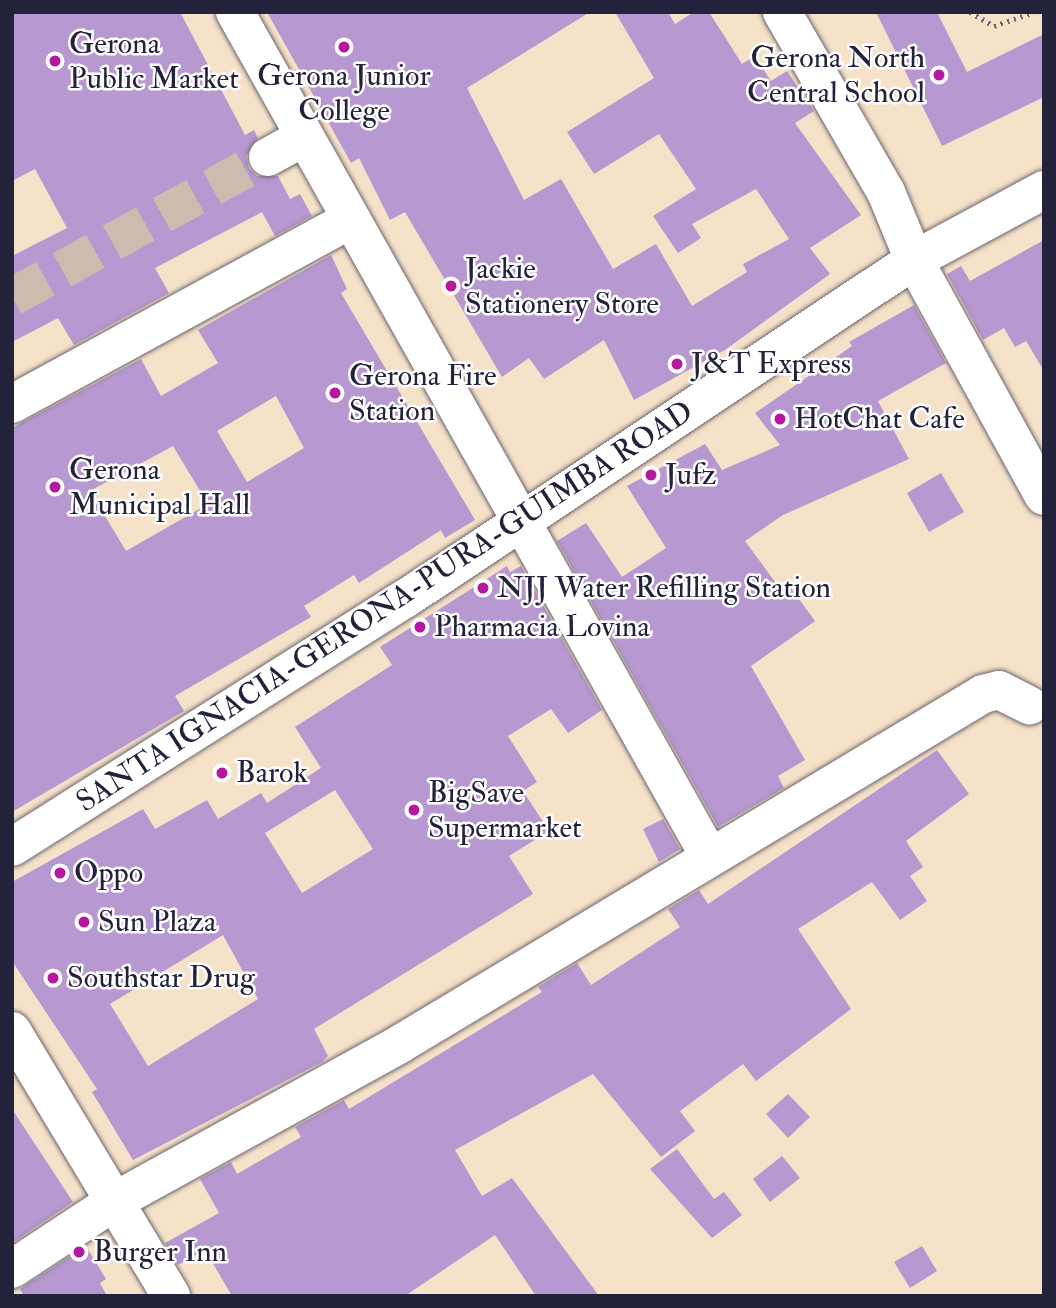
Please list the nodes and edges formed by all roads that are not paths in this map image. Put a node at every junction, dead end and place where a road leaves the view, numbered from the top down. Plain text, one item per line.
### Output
1 (235, 12) edge
2 (782, 12) edge
3 (304, 137) junction
4 (268, 157) tunnel mouth
5 (1044, 190) edge
6 (348, 222) junction
7 (914, 260) junction
8 (12, 404) edge
9 (1044, 496) edge
10 (519, 522) junction
11 (1029, 705) dead end
12 (12, 847) edge
13 (708, 854) junction
14 (12, 1031) edge
15 (115, 1201) junction
16 (12, 1269) edge
17 (171, 1296) edge

1 - 3 street
2 - 7 street
3 - 4 street
3 - 6 street
5 - 7 street, SANTA IGNACIA-GERONA-PURA-GUIMBA ROAD
6 - 8 street
6 - 10 street
7 - 9 street
7 - 10 street, SANTA IGNACIA-GERONA-PURA-GUIMBA ROAD
10 - 12 street, SANTA IGNACIA-GERONA-PURA-GUIMBA ROAD
10 - 13 street
11 - 13 street
13 - 15 street
14 - 15 street
15 - 16 street
15 - 17 street

